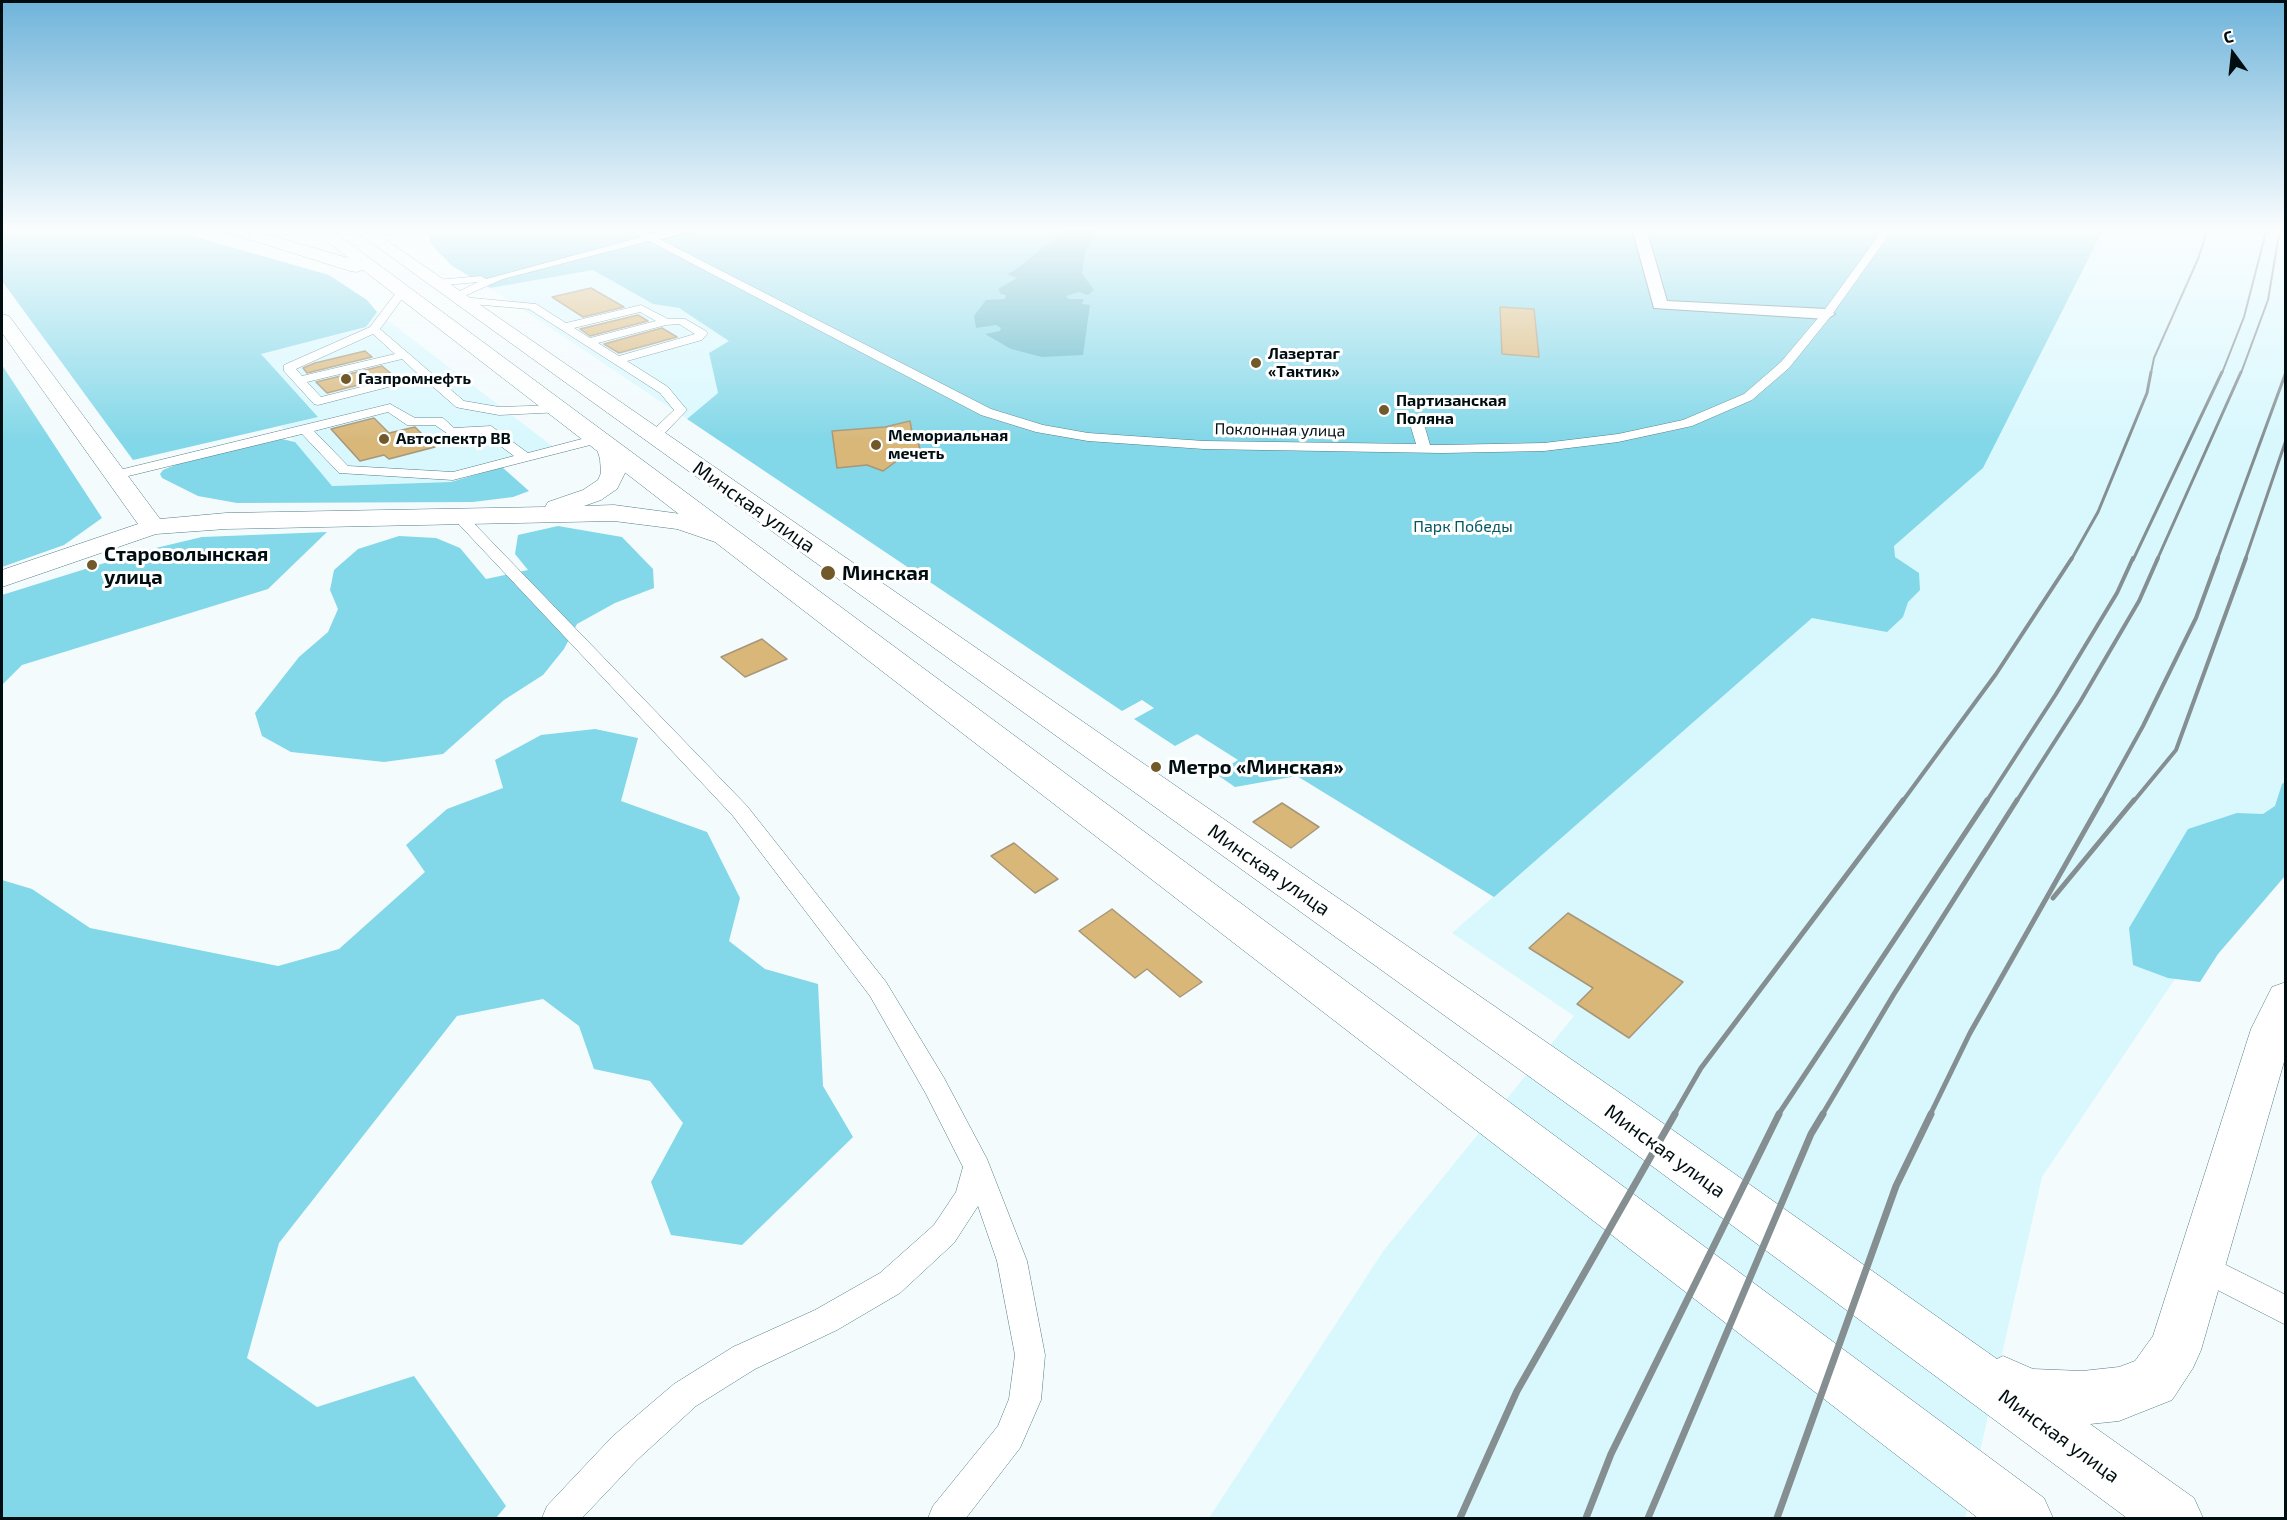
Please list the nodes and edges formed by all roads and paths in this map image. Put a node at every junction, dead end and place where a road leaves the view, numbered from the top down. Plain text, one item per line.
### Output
1 (391, 299) edge
2 (412, 299) edge
3 (459, 299) edge
4 (467, 299) edge
5 (768, 299) edge
6 (1658, 299) edge
7 (1838, 299) edge
8 (1827, 314) junction
9 (2, 320) edge
10 (666, 322) junction
11 (564, 327) junction
12 (374, 329) junction
13 (589, 342) junction
14 (404, 355) junction
15 (617, 360) junction
16 (426, 374) junction
17 (299, 380) junction
18 (558, 409) junction
19 (1417, 424) dead end
20 (304, 428) junction
21 (654, 436) junction
22 (602, 442) junction
23 (1424, 449) junction
24 (526, 458) junction
25 (116, 475) junction
26 (511, 514) junction
27 (458, 515) junction
28 (153, 527) junction
29 (730, 540) junction
30 (2, 579) edge
31 (2286, 998) edge
32 (977, 1167) junction
33 (2200, 1266) junction
34 (2286, 1311) edge
35 (1959, 1363) junction
36 (2014, 1512) edge
37 (559, 1518) edge
38 (945, 1518) edge
39 (2174, 1518) edge

1 - 12 lane
2 - 18 main road, Минская улица
3 - 21 main road, Минская улица
4 - 11 lane
5 - 23 lane, Поклонная улица
6 - 8 street
7 - 8 lane, Поклонная улица
8 - 23 lane, Поклонная улица
9 - 25 main road
10 - 11 lane
10 - 13 lane
10 - 15 lane
11 - 13 lane
12 - 14 lane
12 - 17 lane
13 - 15 lane
14 - 16 lane
14 - 17 lane
15 - 21 lane
16 - 17 lane
16 - 18 lane
18 - 22 main road, Минская улица
19 - 23 lane
20 - 24 lane
20 - 24 lane
20 - 25 lane
21 - 35 main road, Минская улица
22 - 24 lane
22 - 26 main road
22 - 29 main road, Минская улица
25 - 28 main road
26 - 27 main road
26 - 29 main road
27 - 28 main road
27 - 32 lane
28 - 30 main road
29 - 36 main road, Минская улица
31 - 33 main road
32 - 37 lane
32 - 38 lane
33 - 34 lane
33 - 35 main road
35 - 39 main road, Минская улица

